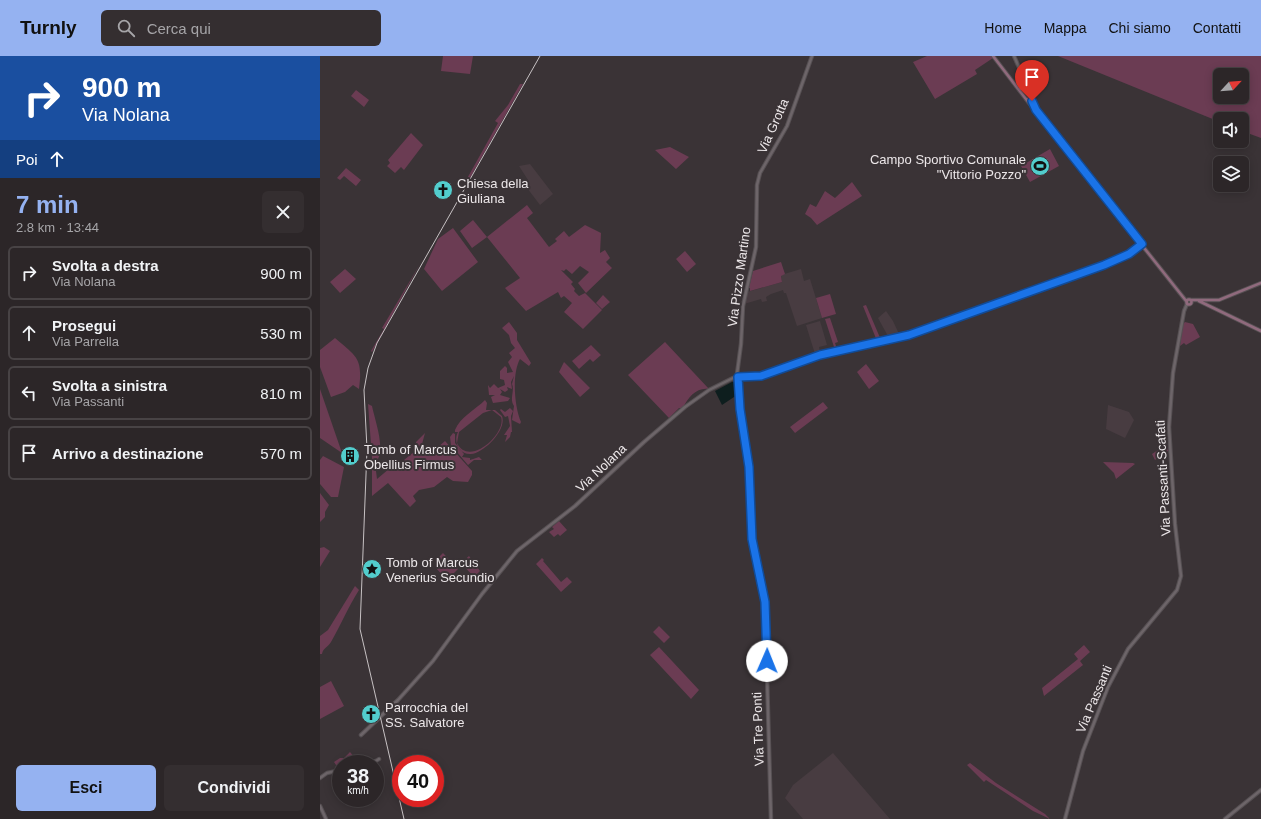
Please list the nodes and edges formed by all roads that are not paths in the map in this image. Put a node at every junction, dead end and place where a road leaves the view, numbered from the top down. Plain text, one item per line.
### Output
1 (812, 56) edge
2 (993, 56) edge
3 (1014, 56) edge
4 (1026, 88) junction
5 (1019, 89) junction
6 (1024, 96) junction
7 (1026, 99) junction
8 (1032, 101) junction
9 (1036, 110) junction
10 (757, 204) joint
11 (1142, 244) junction
12 (1261, 283) edge
13 (1199, 301) junction
14 (1189, 302) junction
15 (1261, 332) edge
16 (738, 377) junction
17 (1168, 601) joint
18 (361, 735) dead end
19 (332, 773) edge
20 (320, 778) edge
21 (1261, 790) edge
22 (320, 806) edge
23 (326, 819) edge
24 (771, 819) edge
25 (1065, 819) edge
26 (1225, 819) edge

1 - 10 street, Via Grotta
2 - 5 main road
3 - 4 street
4 - 5 main road
4 - 6 main road
4 - 8 main road
5 - 6 main road
6 - 7 main road
7 - 8 main road
7 - 9 main road
8 - 9 main road
9 - 11 main road
10 - 16 street, Via Pizzo Martino
11 - 14 main road
11 - 16 street, Via Nolana
12 - 13 main road
13 - 14 main road
13 - 15 main road
14 - 17 street, Via Passanti-Scafati
16 - 18 street, Via Nolana
16 - 24 street, Via Tre Ponti
17 - 25 street, Via Passanti
19 - 20 street
21 - 26 street
22 - 23 street

